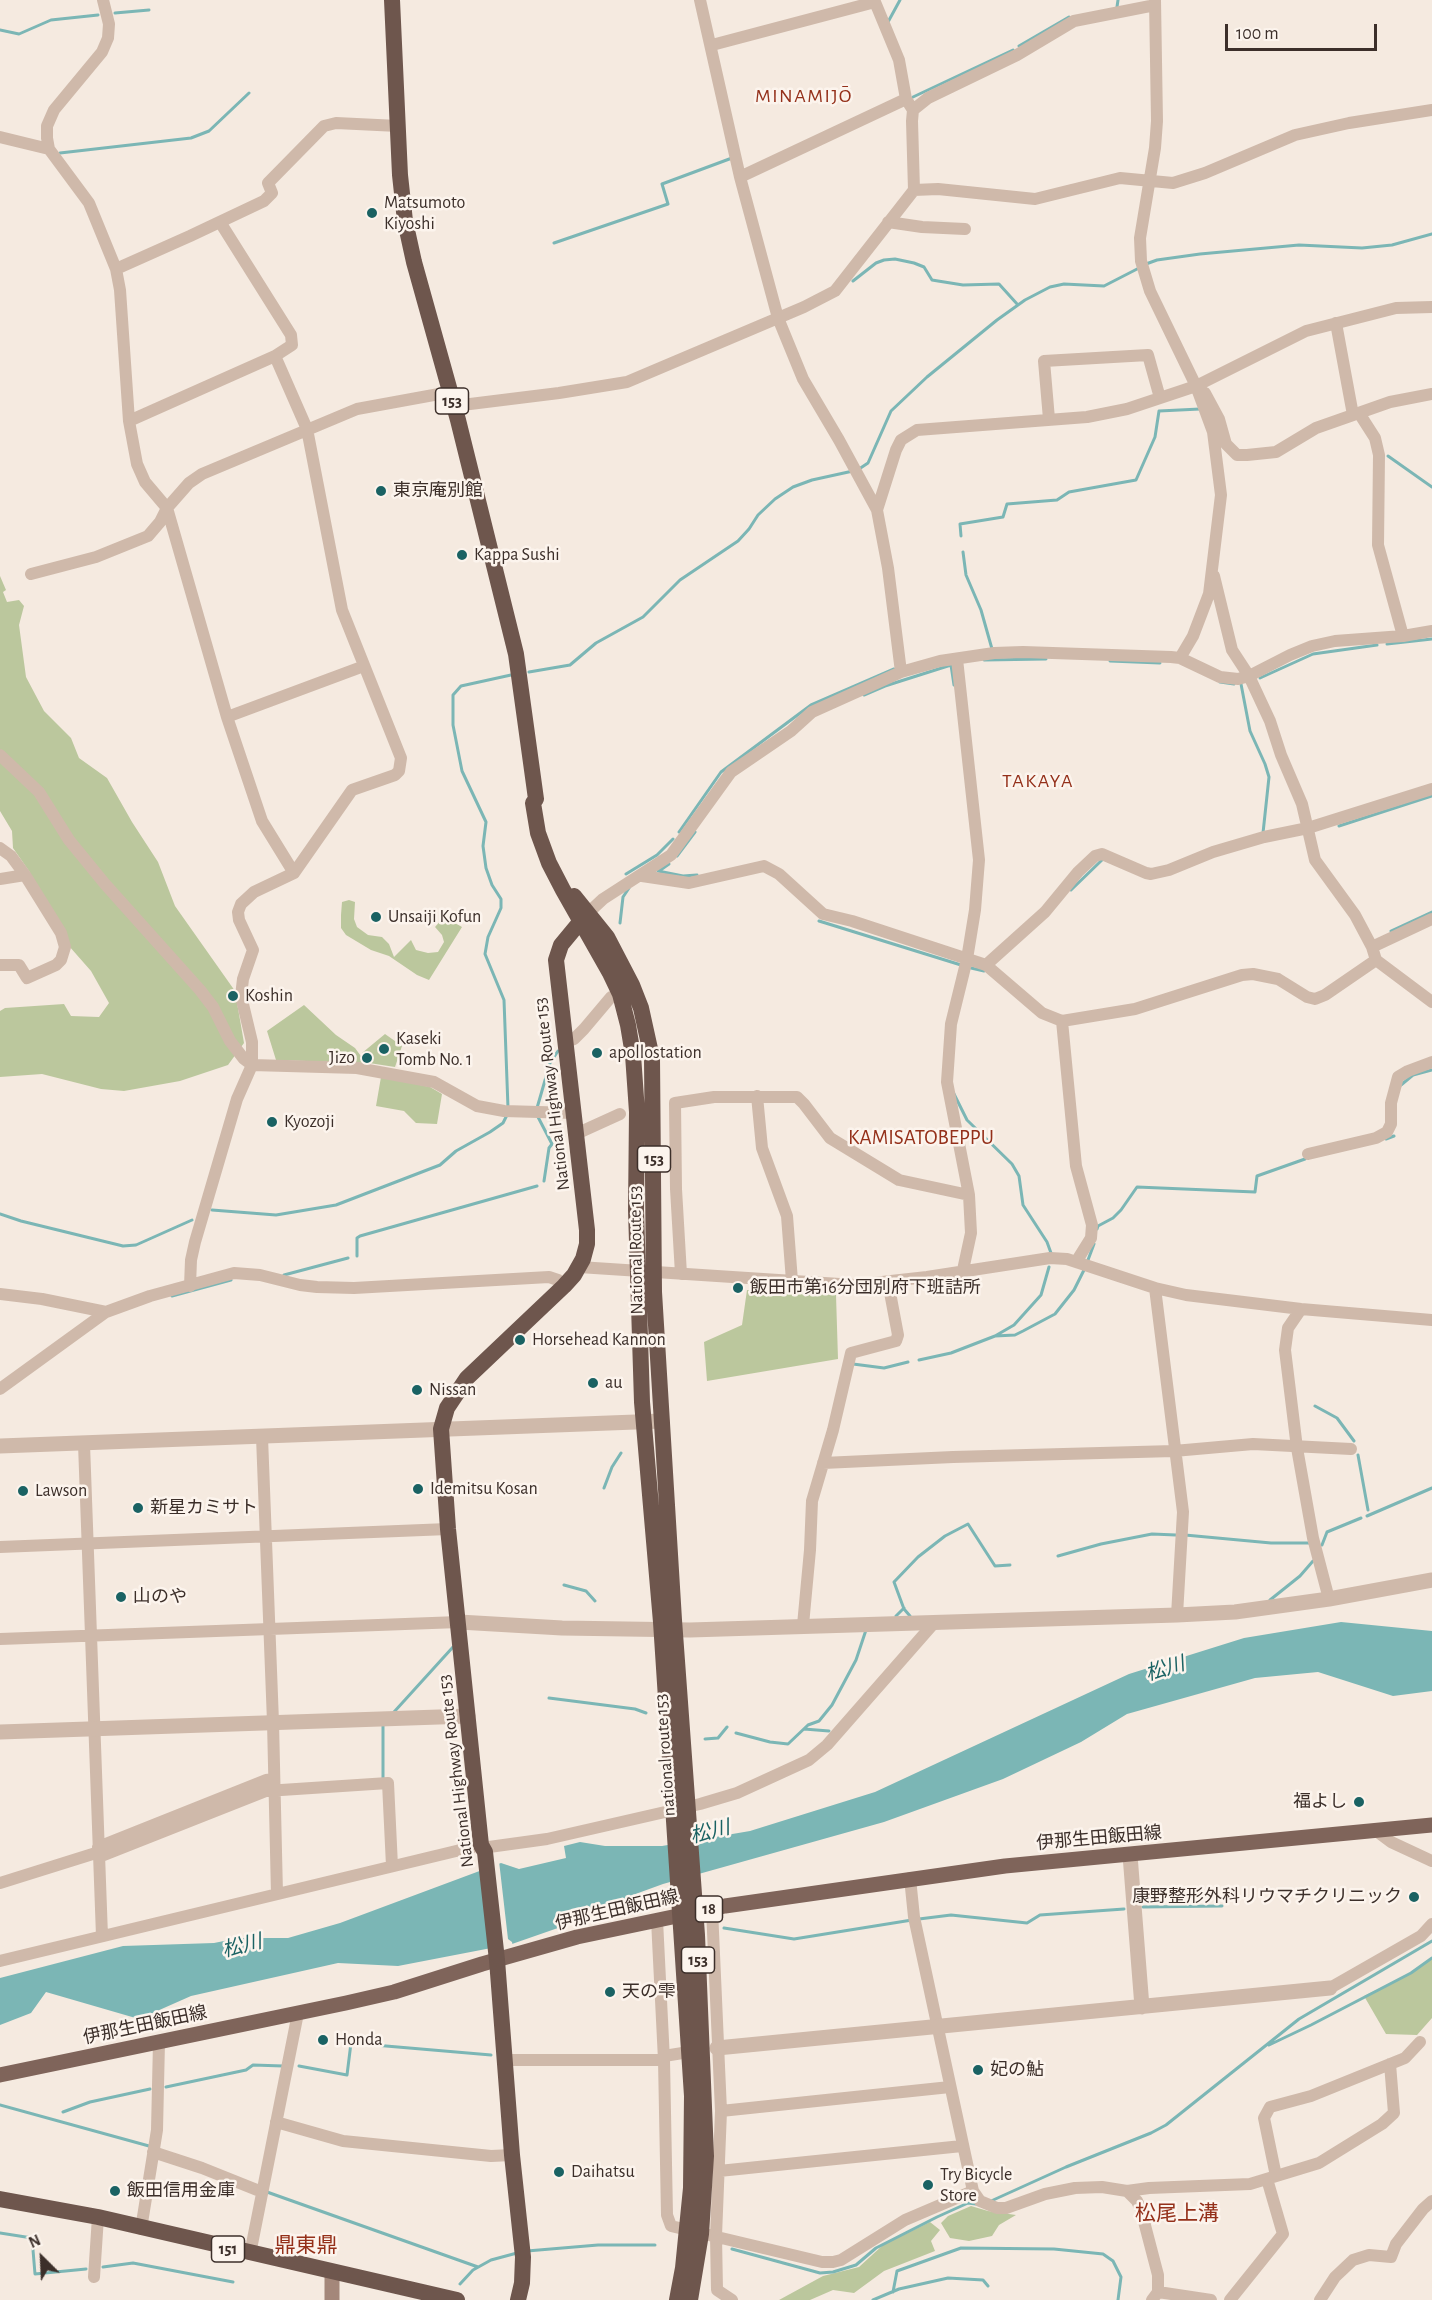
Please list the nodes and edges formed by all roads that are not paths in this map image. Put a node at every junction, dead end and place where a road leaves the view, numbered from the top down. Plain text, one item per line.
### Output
1 (103, 0) edge
2 (392, 0) edge
3 (700, 0) edge
4 (1155, 3) edge
5 (712, 45) junction
6 (910, 105) junction
7 (1432, 110) edge
8 (398, 126) junction
9 (0, 137) edge
10 (49, 149) junction
11 (740, 177) junction
12 (1149, 182) junction
13 (914, 190) junction
14 (220, 222) junction
15 (888, 222) junction
16 (965, 229) dead end
17 (116, 269) junction
18 (1432, 306) edge
19 (778, 318) junction
20 (1336, 324) junction
21 (275, 356) junction
22 (1199, 385) junction
23 (1432, 394) edge
24 (1160, 398) junction
25 (452, 399) junction
26 (1356, 414) junction
27 (1049, 419) junction
28 (129, 421) junction
29 (307, 429) junction
30 (167, 507) junction
31 (877, 510) junction
32 (1213, 572) junction
33 (31, 574) dead end
34 (1432, 632) edge
35 (1403, 636) junction
36 (1180, 658) junction
37 (957, 659) junction
38 (364, 666) junction
39 (901, 672) junction
40 (1250, 676) junction
41 (226, 717) junction
42 (0, 756) edge
43 (1432, 789) edge
44 (1308, 828) junction
45 (0, 848) edge
46 (294, 873) junction
47 (24, 875) junction
48 (642, 876) junction
49 (0, 879) edge
50 (584, 917) junction
51 (1432, 919) edge
52 (1372, 947) junction
53 (967, 959) junction
54 (1377, 960) junction
55 (0, 965) edge
56 (986, 965) junction
57 (611, 997) dead end
58 (1432, 1002) edge
59 (1062, 1021) junction
60 (565, 1042) junction
61 (1432, 1062) edge
62 (252, 1065) junction
63 (757, 1096) junction
64 (573, 1113) junction
65 (620, 1113) dead end
66 (576, 1134) junction
67 (1308, 1154) dead end
68 (969, 1195) junction
69 (1076, 1262) junction
70 (579, 1267) junction
71 (963, 1270) junction
72 (679, 1273) junction
73 (792, 1281) junction
74 (888, 1282) junction
75 (190, 1286) junction
76 (564, 1286) junction
77 (1155, 1288) junction
78 (0, 1294) edge
79 (1301, 1309) junction
80 (106, 1312) junction
81 (1432, 1320) edge
82 (0, 1389) edge
83 (662, 1421) junction
84 (644, 1423) junction
85 (441, 1429) junction
86 (262, 1437) junction
87 (84, 1444) junction
88 (0, 1446) edge
89 (1298, 1448) junction
90 (1351, 1449) dead end
91 (1174, 1450) junction
92 (823, 1463) junction
93 (448, 1529) junction
94 (266, 1537) junction
95 (87, 1542) junction
96 (0, 1547) edge
97 (1432, 1580) edge
98 (1329, 1599) junction
99 (1176, 1615) junction
100 (668, 1621) junction
101 (459, 1622) junction
102 (934, 1623) junction
103 (803, 1625) junction
104 (268, 1629) junction
105 (90, 1635) junction
106 (0, 1639) edge
107 (468, 1716) junction
108 (273, 1722) junction
109 (93, 1728) junction
110 (0, 1732) edge
111 (274, 1784) junction
112 (1432, 1825) edge
113 (1375, 1830) junction
114 (483, 1848) junction
115 (99, 1852) junction
116 (1130, 1855) junction
117 (1432, 1862) edge
118 (392, 1866) junction
119 (910, 1878) junction
120 (0, 1883) edge
121 (277, 1894) junction
122 (712, 1909) junction
123 (657, 1920) junction
124 (1432, 1924) edge
125 (102, 1936) junction
126 (496, 1955) junction
127 (0, 1961) edge
128 (1330, 1988) joint
129 (1142, 2007) junction
130 (298, 2013) junction
131 (939, 2026) junction
132 (159, 2042) junction
133 (1420, 2042) dead end
134 (717, 2048) junction
135 (664, 2058) junction
136 (505, 2060) junction
137 (1390, 2064) junction
138 (0, 2075) edge
139 (950, 2087) junction
140 (721, 2111) junction
141 (276, 2122) junction
142 (962, 2146) junction
143 (153, 2152) junction
144 (512, 2155) junction
145 (719, 2171) junction
146 (1271, 2178) junction
147 (1126, 2191) junction
148 (262, 2192) junction
149 (0, 2199) edge
150 (981, 2200) junction
151 (1432, 2201) edge
152 (98, 2217) junction
153 (141, 2229) junction
154 (716, 2236) junction
155 (250, 2254) junction
156 (332, 2273) junction
157 (94, 2277) dead end
158 (1155, 2296) edge
159 (332, 2300) edge
160 (457, 2300) edge
161 (518, 2300) edge
162 (677, 2300) edge
163 (690, 2300) edge
164 (732, 2300) edge
165 (1211, 2300) edge
166 (1230, 2300) edge
167 (1320, 2300) edge

1 - 10 street
2 - 8 highway, 153
3 - 5 street
4 - 6 street
4 - 12 street
5 - 6 street
5 - 11 street
6 - 11 street
6 - 13 street
7 - 12 street
8 - 14 street
8 - 25 highway, 153
9 - 10 street
10 - 17 street
11 - 19 street
12 - 13 street
12 - 22 street
13 - 15 street
14 - 17 street
14 - 21 street
15 - 16 street
15 - 19 street
17 - 28 street
18 - 20 street
19 - 25 street
19 - 31 street
20 - 22 street
20 - 26 street
21 - 28 street
21 - 29 street
22 - 24 street
22 - 26 street
22 - 32 street
23 - 26 street
24 - 27 street
24 - 27 street
25 - 29 street
25 - 50 highway, 153
26 - 35 street
27 - 31 street
28 - 30 street
29 - 30 street
29 - 38 street
30 - 33 street
30 - 41 street
31 - 39 street
32 - 36 street
32 - 40 street
34 - 35 street
35 - 40 street
36 - 37 street
36 - 40 street
37 - 39 street
37 - 53 street
38 - 41 street
38 - 46 street
39 - 48 street
40 - 44 street
41 - 46 street
42 - 62 street
43 - 44 street
44 - 52 street
44 - 56 street
45 - 47 street
46 - 62 street
47 - 49 street
47 - 55 street
48 - 50 street
48 - 53 street
50 - 60 highway, National Highway Route 153
50 - 83 highway, National Route 153 / 153
50 - 84 highway, National Route 153 / 153
51 - 52 street
52 - 54 street
53 - 56 street
53 - 68 street
54 - 58 street
54 - 59 street
56 - 59 street
57 - 60 street
59 - 69 street
60 - 64 highway, National Highway Route 153
61 - 67 street
62 - 64 street
62 - 75 street
63 - 68 street
63 - 72 street
63 - 73 street
64 - 66 highway, National Highway Route 153
65 - 66 street
66 - 70 highway, National Highway Route 153
68 - 71 street
69 - 71 street
69 - 77 street
70 - 72 street
70 - 76 highway, National Highway Route 153
71 - 74 street
72 - 73 street
73 - 74 street
74 - 92 street
75 - 76 street
75 - 80 street
76 - 85 highway, National Highway Route 153
77 - 79 street
77 - 91 street
78 - 80 street
79 - 81 street
79 - 89 street
80 - 82 street
83 - 84 street
83 - 100 highway, national route 153 / 153
84 - 85 street
84 - 100 highway, national route 153 / 153
85 - 86 street
85 - 93 highway, National Highway Route 153
86 - 87 street
86 - 94 street
87 - 88 street
87 - 95 street
89 - 90 street
89 - 91 street
89 - 98 street
91 - 92 street
91 - 99 street
92 - 103 street
93 - 94 street
93 - 101 highway, National Highway Route 153
94 - 95 street
94 - 104 street
95 - 96 street
95 - 105 street
97 - 98 street
98 - 99 street
99 - 102 street
100 - 162 highway, national route 153 / 153
100 - 163 highway, national route 153 / 153
101 - 103 street
101 - 104 street
101 - 107 highway, National Highway Route 153
102 - 103 street
102 - 114 street
104 - 105 street
104 - 108 street
105 - 106 street
105 - 109 street
107 - 108 street
107 - 114 highway, National Highway Route 153
108 - 109 street
108 - 111 street
109 - 110 street
109 - 115 street
111 - 115 street
111 - 118 street
111 - 121 street
112 - 113 main road, 伊那生田飯田線 / 18
113 - 116 main road, 伊那生田飯田線 / 18
113 - 117 street
114 - 118 street
114 - 126 highway, National Highway Route 153
115 - 120 street
115 - 125 street
116 - 119 main road, 伊那生田飯田線 / 18
116 - 129 street
118 - 121 street
119 - 122 main road, 伊那生田飯田線 / 18
119 - 131 street
121 - 125 street
122 - 123 main road, 伊那生田飯田線 / 18
122 - 134 street
123 - 126 main road, 伊那生田飯田線 / 18
123 - 135 street
124 - 128 street
125 - 127 street
126 - 130 main road, 伊那生田飯田線 / 18
126 - 136 highway, National Highway Route 153
128 - 129 street
129 - 131 street
130 - 132 main road, 伊那生田飯田線 / 18
130 - 141 street
131 - 134 street
131 - 139 street
132 - 138 main road, 伊那生田飯田線 / 18
132 - 143 street
133 - 137 street
134 - 135 street
134 - 140 street
135 - 136 street
135 - 154 street
136 - 144 highway, National Highway Route 153
137 - 146 street
137 - 146 street
139 - 140 street
139 - 142 street
140 - 145 street
141 - 144 street
141 - 148 street
142 - 145 street
142 - 150 street
143 - 148 street
143 - 153 street
144 - 161 highway, National Highway Route 153
145 - 154 street
146 - 147 street
146 - 166 street
147 - 150 street
147 - 158 street
148 - 155 street
149 - 152 highway, 151
150 - 154 street
151 - 167 street
152 - 153 highway, 151
152 - 157 street
153 - 155 highway, 151
154 - 164 street
155 - 156 highway, 151
156 - 159 main road
156 - 160 highway, 151
158 - 165 street

